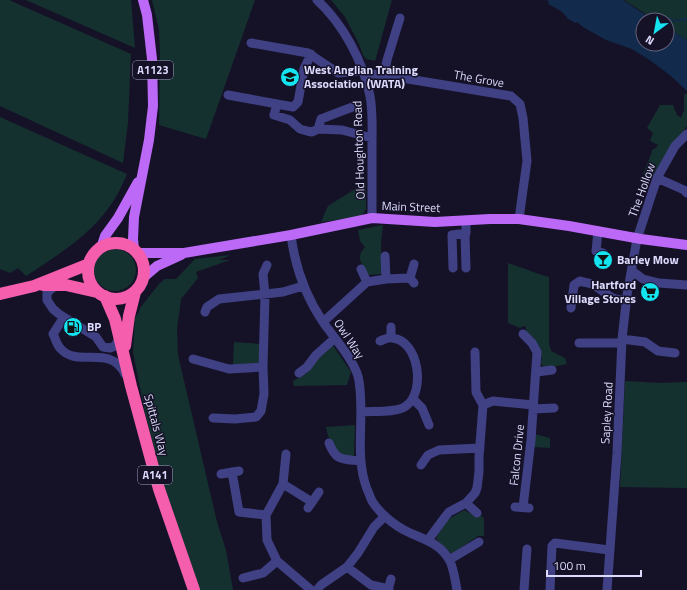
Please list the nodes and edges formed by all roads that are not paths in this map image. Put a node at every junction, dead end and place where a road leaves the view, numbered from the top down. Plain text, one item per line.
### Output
1 (144, 0) edge
2 (317, 0) edge
3 (400, 18) dead end
4 (251, 43) dead end
5 (311, 54) junction
6 (362, 72) junction
7 (384, 75) junction
8 (228, 95) dead end
9 (276, 104) junction
10 (355, 106) dead end
11 (318, 129) junction
12 (687, 134) edge
13 (372, 138) junction
14 (141, 175) junction
15 (657, 178) junction
16 (687, 193) edge
17 (372, 218) junction
18 (519, 219) junction
19 (466, 220) junction
20 (598, 231) junction
21 (465, 234) junction
22 (290, 235) junction
23 (637, 239) junction
24 (102, 245) junction
25 (687, 245) edge
26 (136, 251) junction
27 (184, 253) junction
28 (604, 253) dead end
29 (385, 256) dead end
30 (89, 264) junction
31 (414, 264) dead end
32 (267, 265) dead end
33 (452, 268) dead end
34 (466, 268) dead end
35 (361, 269) dead end
36 (631, 273) junction
37 (144, 277) junction
38 (386, 278) junction
39 (367, 282) junction
40 (56, 285) junction
41 (687, 285) edge
42 (34, 286) junction
43 (303, 286) junction
44 (135, 292) junction
45 (0, 294) edge
46 (101, 294) junction
47 (265, 295) junction
48 (626, 300) junction
49 (205, 308) dead end
50 (571, 308) dead end
51 (67, 319) junction
52 (323, 322) junction
53 (391, 327) dead end
54 (523, 334) dead end
55 (120, 337) junction
56 (335, 338) junction
57 (391, 338) junction
58 (380, 341) dead end
59 (622, 341) junction
60 (579, 343) dead end
61 (475, 351) dead end
62 (675, 352) dead end
63 (124, 358) junction
64 (196, 361) dead end
65 (263, 367) junction
66 (552, 370) dead end
67 (536, 372) junction
68 (299, 373) dead end
69 (131, 386) junction
70 (413, 399) junction
71 (483, 405) junction
72 (533, 407) junction
73 (554, 408) dead end
74 (361, 412) junction
75 (213, 418) dead end
76 (429, 425) dead end
77 (329, 443) dead end
78 (480, 448) junction
79 (360, 461) junction
80 (275, 462) dead end
81 (422, 465) dead end
82 (220, 474) dead end
83 (283, 484) junction
84 (319, 492) dead end
85 (466, 503) junction
86 (522, 507) dead end
87 (239, 512) junction
88 (477, 513) dead end
89 (230, 515) dead end
90 (266, 515) junction
91 (385, 516) junction
92 (428, 540) junction
93 (479, 542) dead end
94 (527, 549) dead end
95 (609, 550) junction
96 (449, 560) junction
97 (277, 561) junction
98 (347, 567) junction
99 (243, 578) dead end
100 (391, 579) dead end
101 (370, 587) edge
102 (194, 590) edge
103 (312, 590) edge
104 (317, 590) edge
105 (388, 590) edge
106 (456, 590) edge
107 (524, 590) edge
108 (550, 590) edge
109 (607, 590) edge

1 - 14 main road, A1123
2 - 6 street, Old Houghton Road
3 - 7 street
4 - 5 street
5 - 6 street, The Grove
5 - 9 street
6 - 7 street, The Grove
6 - 13 street, Old Houghton Road
7 - 18 street, The Grove
8 - 9 street
9 - 11 street
10 - 11 street
11 - 13 street
12 - 15 street, The Hollow
13 - 17 street, Old Houghton Road
14 - 24 main road, A1123
14 - 26 main road, A1123
15 - 16 street
15 - 23 street, The Hollow
17 - 19 main road, Main Street
17 - 22 main road, Main Street
18 - 19 main road, Main Street
18 - 20 main road, Main Street
19 - 21 street
20 - 23 main road, Main Street
20 - 28 street
21 - 33 street
21 - 34 street
22 - 27 main road, Main Street
22 - 43 street, Owl Way
23 - 25 main road, Main Street
23 - 36 street, Sapley Road
24 - 26 highway
24 - 30 highway
26 - 27 main road, Main Street
26 - 37 highway
27 - 37 main road, Main Street
29 - 38 street
30 - 42 highway
30 - 46 highway, A141
31 - 38 street
32 - 47 street
35 - 39 street
36 - 41 street
36 - 48 street, Sapley Road
37 - 44 highway, A141
38 - 39 street
39 - 52 street
40 - 42 highway
40 - 46 highway
40 - 51 street
42 - 45 highway
43 - 47 street
43 - 52 street, Owl Way
44 - 46 highway
44 - 63 highway, Spittals Way / A141
46 - 55 highway, Spittals Way / A141
47 - 49 street
47 - 65 street
48 - 50 street
48 - 59 street, Sapley Road
51 - 55 street
51 - 69 street
52 - 56 street, Owl Way
53 - 57 street
54 - 67 street, Falcon Drive
55 - 63 highway, Spittals Way / A141
56 - 68 street
56 - 74 street, Owl Way
57 - 58 street
57 - 70 street
59 - 60 street
59 - 62 street
59 - 95 street, Sapley Road
61 - 71 street
63 - 69 highway, Spittals Way / A141
64 - 65 street
65 - 75 street
66 - 67 street
67 - 72 street, Falcon Drive
69 - 102 highway, Spittals Way / A141
70 - 74 street
70 - 76 street
71 - 72 street
71 - 78 street
72 - 73 street
72 - 86 street, Falcon Drive
74 - 79 street, Owl Way
77 - 79 street
78 - 81 street
78 - 85 street
79 - 91 street, Owl Way
80 - 83 street
82 - 87 street
83 - 84 street
83 - 90 street
85 - 88 street
85 - 92 street
87 - 89 street
87 - 90 street
90 - 97 street
91 - 92 street, Owl Way
91 - 98 street
92 - 96 street, Owl Way
93 - 96 street
94 - 107 street
95 - 108 street
95 - 109 street, Sapley Road
96 - 106 street, Owl Way
97 - 99 street
97 - 103 street
98 - 101 street
98 - 104 street
100 - 105 street
101 - 105 street

